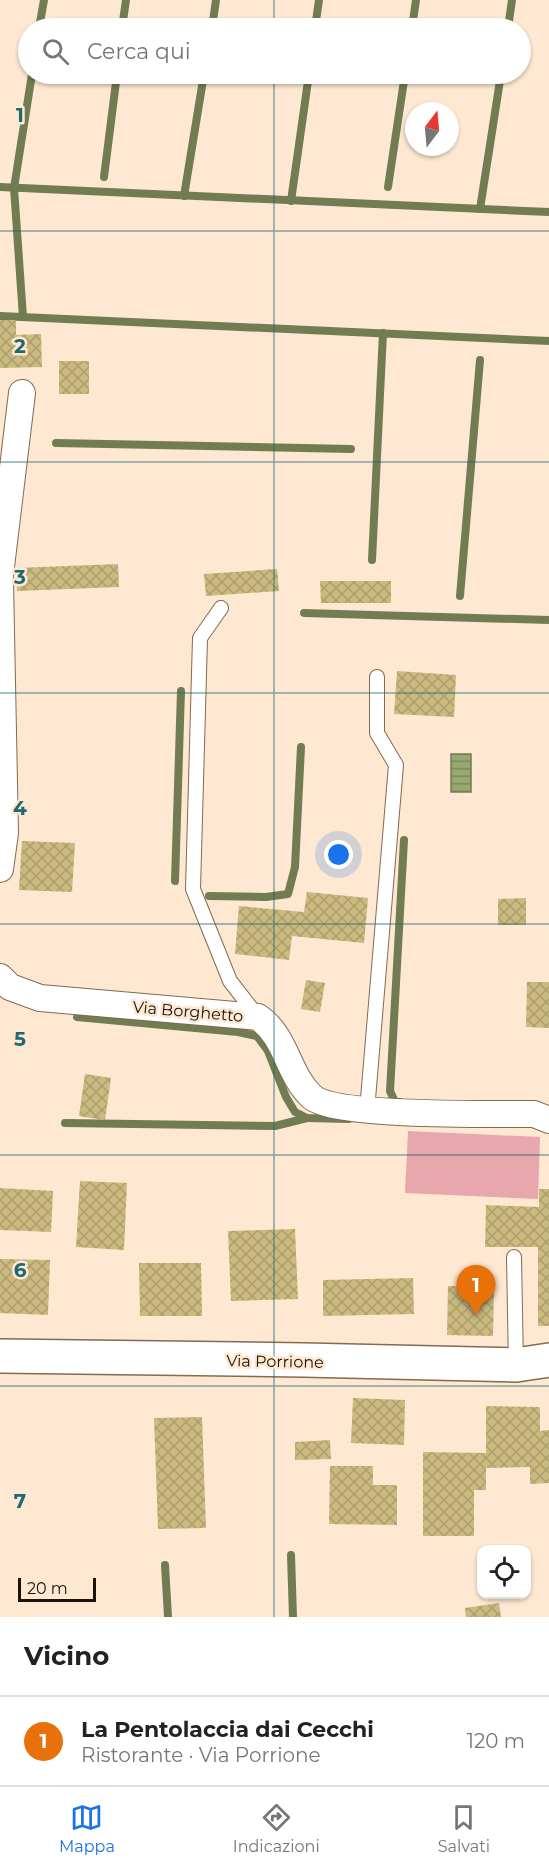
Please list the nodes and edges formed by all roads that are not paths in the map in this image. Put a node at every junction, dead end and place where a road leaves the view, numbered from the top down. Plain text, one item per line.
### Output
1 (22, 393) dead end
2 (0, 575) edge
3 (0, 581) edge
4 (221, 608) dead end
5 (377, 677) dead end
6 (0, 869) edge
7 (0, 977) edge
8 (258, 1017) junction
9 (367, 1111) junction
10 (549, 1120) edge
11 (514, 1257) dead end
12 (0, 1356) edge
13 (549, 1360) edge
14 (516, 1365) junction

1 - 2 street
3 - 6 street
4 - 8 lane
5 - 9 lane
7 - 8 street, Via Borghetto
8 - 9 street, Via Borghetto
9 - 10 street, Via Borghetto
11 - 14 lane
12 - 14 street, Via Porrione
13 - 14 street, Via Porrione

